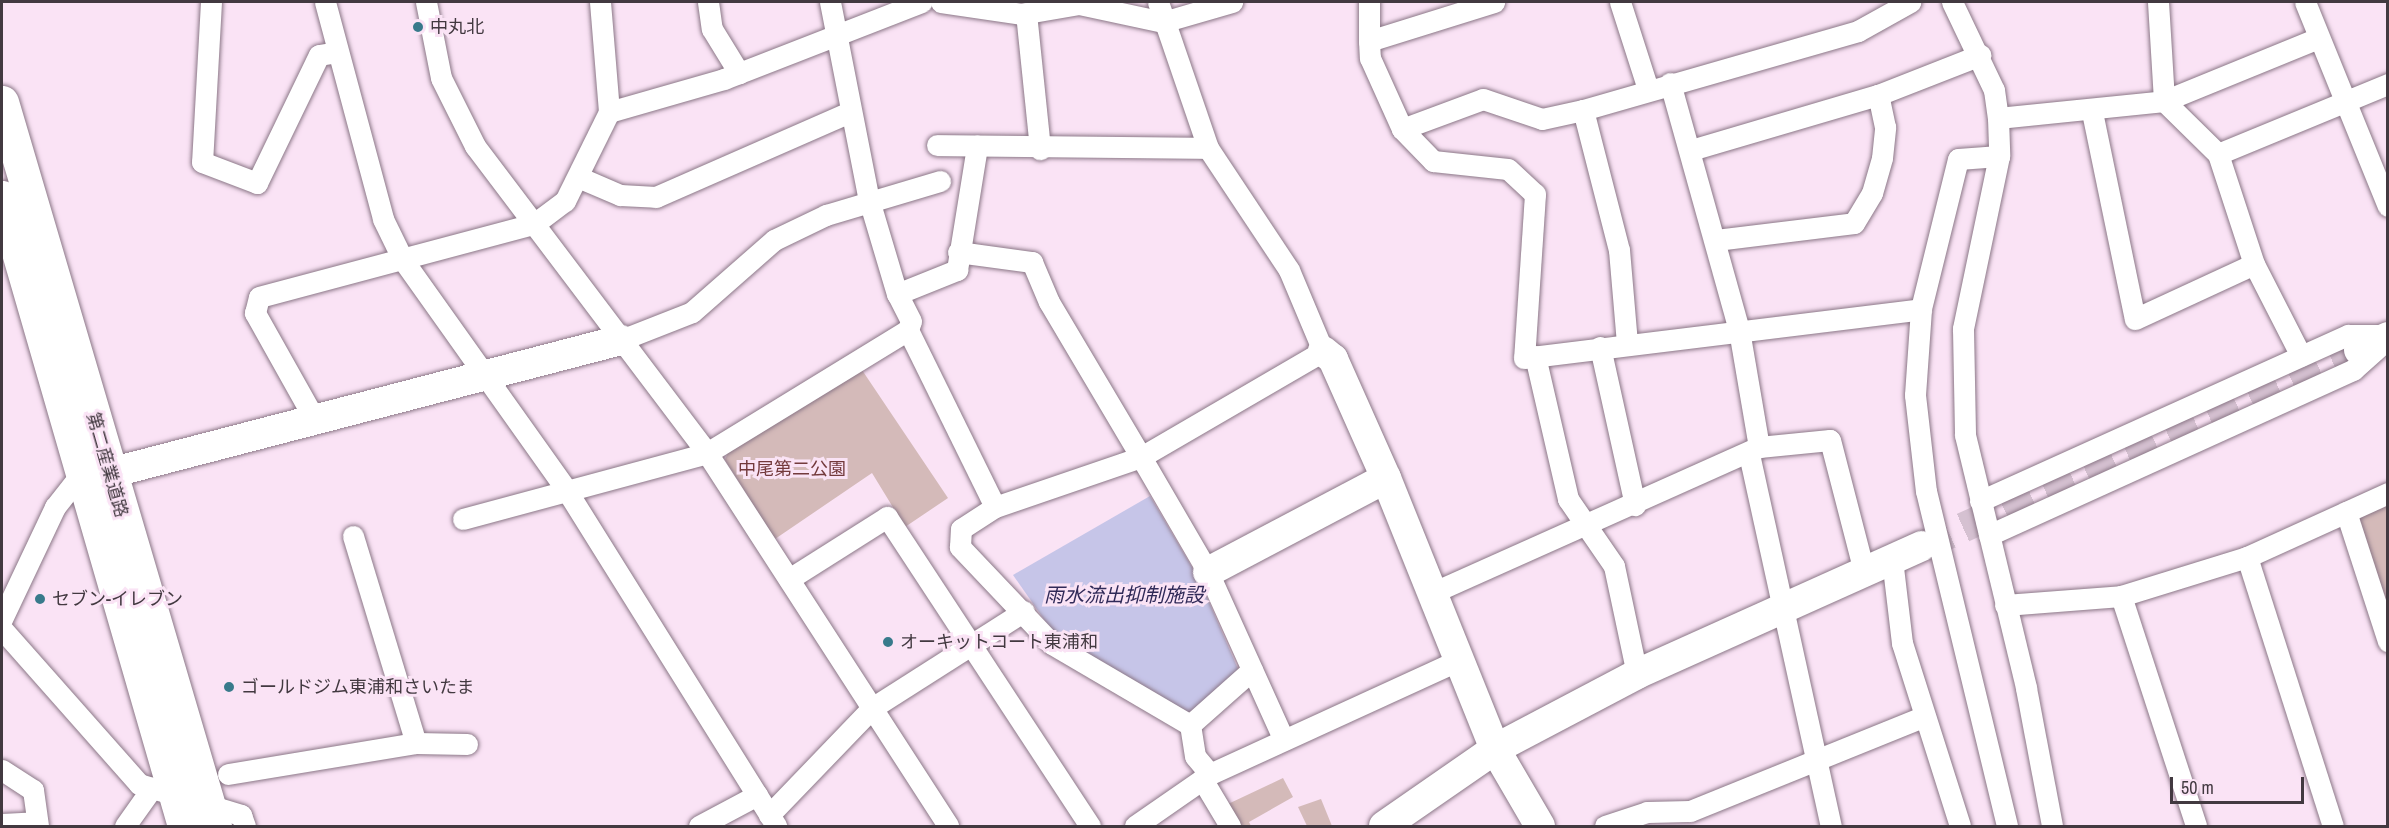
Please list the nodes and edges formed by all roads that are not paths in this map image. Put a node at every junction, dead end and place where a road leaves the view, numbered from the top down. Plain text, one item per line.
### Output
1 (211, 2) edge
2 (325, 2) edge
3 (426, 2) edge
4 (600, 2) edge
5 (708, 2) edge
6 (830, 2) edge
7 (922, 2) edge
8 (942, 2) edge
9 (1158, 2) edge
10 (1232, 2) edge
11 (1369, 2) edge
12 (1494, 2) edge
13 (1620, 2) edge
14 (1910, 2) edge
15 (1952, 2) edge
16 (2158, 2) edge
17 (2305, 2) edge
18 (1078, 3) edge
19 (1026, 13) junction
20 (1163, 22) junction
21 (833, 34) junction
22 (2318, 38) junction
23 (1369, 41) junction
24 (337, 52) junction
25 (1980, 55) junction
26 (739, 73) junction
27 (1670, 83) junction
28 (2388, 84) edge
29 (1648, 89) junction
30 (1878, 95) junction
31 (2164, 101) junction
32 (2, 102) edge
33 (2343, 103) junction
34 (1583, 110) junction
35 (609, 112) junction
36 (850, 112) junction
37 (2092, 112) junction
38 (1998, 118) junction
39 (1402, 129) junction
40 (937, 144) dead end
41 (977, 146) junction
42 (1208, 148) junction
43 (1040, 149) junction
44 (1691, 150) junction
45 (2218, 154) junction
46 (1999, 156) junction
47 (578, 177) junction
48 (940, 181) dead end
49 (2, 197) edge
50 (869, 200) junction
51 (2388, 206) edge
52 (534, 224) junction
53 (1716, 240) junction
54 (958, 252) junction
55 (403, 260) junction
56 (2253, 264) junction
57 (897, 294) junction
58 (1921, 309) junction
59 (908, 330) junction
60 (1739, 330) junction
61 (2388, 337) edge
62 (621, 340) junction
63 (1627, 343) junction
64 (1600, 347) junction
65 (2359, 350) tunnel mouth
66 (1323, 351) junction
67 (1534, 356) junction
68 (2301, 356) junction
69 (483, 375) junction
70 (315, 420) junction
71 (1754, 450) junction
72 (707, 453) junction
73 (1142, 457) junction
74 (95, 474) junction
75 (1386, 478) junction
76 (567, 491) junction
77 (2388, 493) edge
78 (1980, 501) junction
79 (1635, 505) junction
80 (995, 507) junction
81 (2346, 512) junction
82 (463, 519) dead end
83 (1585, 529) junction
84 (1989, 535) junction
85 (353, 537) dead end
86 (1922, 546) tunnel mouth
87 (2247, 557) junction
88 (1892, 559) junction
89 (1864, 571) junction
90 (1208, 572) junction
91 (789, 579) junction
92 (1432, 593) junction
93 (2121, 596) junction
94 (2005, 605) junction
95 (1782, 609) junction
96 (1024, 611) junction
97 (2, 619) edge
98 (2, 629) edge
99 (2388, 641) edge
100 (972, 645) junction
101 (1457, 661) junction
102 (1252, 670) junction
103 (1637, 674) junction
104 (872, 708) junction
105 (1925, 716) junction
106 (1190, 725) junction
107 (1284, 740) junction
108 (416, 743) junction
109 (467, 744) dead end
110 (1495, 749) junction
111 (1816, 760) junction
112 (2, 770) edge
113 (228, 774) dead end
114 (1207, 777) junction
115 (163, 792) junction
116 (757, 795) junction
117 (212, 815) edge
118 (773, 821) edge
119 (2, 824) edge
120 (37, 824) edge
121 (125, 826) edge
122 (184, 826) edge
123 (245, 826) edge
124 (699, 826) edge
125 (948, 826) edge
126 (1090, 826) edge
127 (1135, 826) edge
128 (1230, 826) edge
129 (1384, 826) edge
130 (1540, 826) edge
131 (1605, 826) edge
132 (1832, 826) edge
133 (1960, 826) edge
134 (2007, 826) edge
135 (2052, 826) edge
136 (2196, 826) edge
137 (2333, 826) edge

1 - 24 street
2 - 24 street
3 - 52 street
4 - 35 street
5 - 26 street
6 - 21 street
7 - 21 street
8 - 19 street
9 - 20 street
10 - 20 street
11 - 23 street
12 - 23 street
13 - 29 street
14 - 27 street
15 - 25 street
16 - 31 street
17 - 22 street
18 - 19 street
18 - 20 street
19 - 43 street
20 - 42 street
21 - 26 street
21 - 36 street
22 - 31 street
22 - 33 street
23 - 39 street
24 - 55 street
25 - 30 street
25 - 38 street
26 - 35 street
27 - 29 street
27 - 44 street
28 - 33 street
29 - 34 street
30 - 44 street
30 - 53 street
31 - 37 street
31 - 45 street
32 - 74 main road, 第二産業道路
33 - 45 street
33 - 51 street
34 - 39 street
34 - 63 street
35 - 47 street
36 - 47 street
36 - 50 street
37 - 38 street
37 - 56 street
38 - 46 street
39 - 67 street
40 - 41 street
41 - 43 street
41 - 54 street
42 - 43 street
42 - 66 street
44 - 53 street
45 - 56 street
46 - 58 street
46 - 78 street
47 - 52 street
48 - 50 street
49 - 74 main road, 第二産業道路
50 - 57 street
50 - 62 street
52 - 55 street
52 - 62 street
53 - 60 street
54 - 57 street
54 - 73 street
55 - 69 street
55 - 70 street
56 - 68 street
57 - 59 street
58 - 60 street
58 - 134 street
59 - 72 street
59 - 80 street
60 - 63 street
60 - 71 street
61 - 65 street
61 - 68 street
61 - 84 street
62 - 69 street
62 - 72 street
63 - 64 street
64 - 67 street
64 - 79 street
66 - 73 street
66 - 75 street
67 - 83 street
68 - 78 street
69 - 70 street
69 - 76 street
70 - 74 street
71 - 79 street
71 - 89 street
71 - 95 street
72 - 76 street
72 - 91 street
73 - 80 street
73 - 90 street
74 - 97 street
74 - 115 main road, 第二産業道路
74 - 117 main road, 第二産業道路
75 - 90 street
75 - 92 street
76 - 82 street
76 - 116 street
77 - 81 street
78 - 84 street
79 - 83 street
80 - 96 street
81 - 87 street
81 - 99 street
83 - 92 street
83 - 103 street
84 - 94 street
85 - 108 street
86 - 88 street
87 - 93 street
87 - 137 street
88 - 89 street
88 - 105 street
89 - 95 street
90 - 102 street
91 - 100 street
91 - 104 street
92 - 101 street
93 - 94 street
93 - 136 street
94 - 135 street
95 - 103 street
95 - 111 street
96 - 100 street
96 - 106 street
98 - 115 street
100 - 104 street
100 - 126 street
101 - 107 street
101 - 110 street
102 - 106 street
102 - 107 street
103 - 110 street
104 - 118 street
104 - 125 street
105 - 111 street
105 - 133 street
106 - 114 street
107 - 114 street
108 - 109 street
108 - 113 street
110 - 129 street
110 - 130 street
111 - 131 street
111 - 132 street
112 - 120 street
114 - 127 street
114 - 128 street
115 - 117 street
115 - 121 street
115 - 122 main road, 第二産業道路
116 - 118 street
116 - 124 street
117 - 123 street
119 - 120 street

